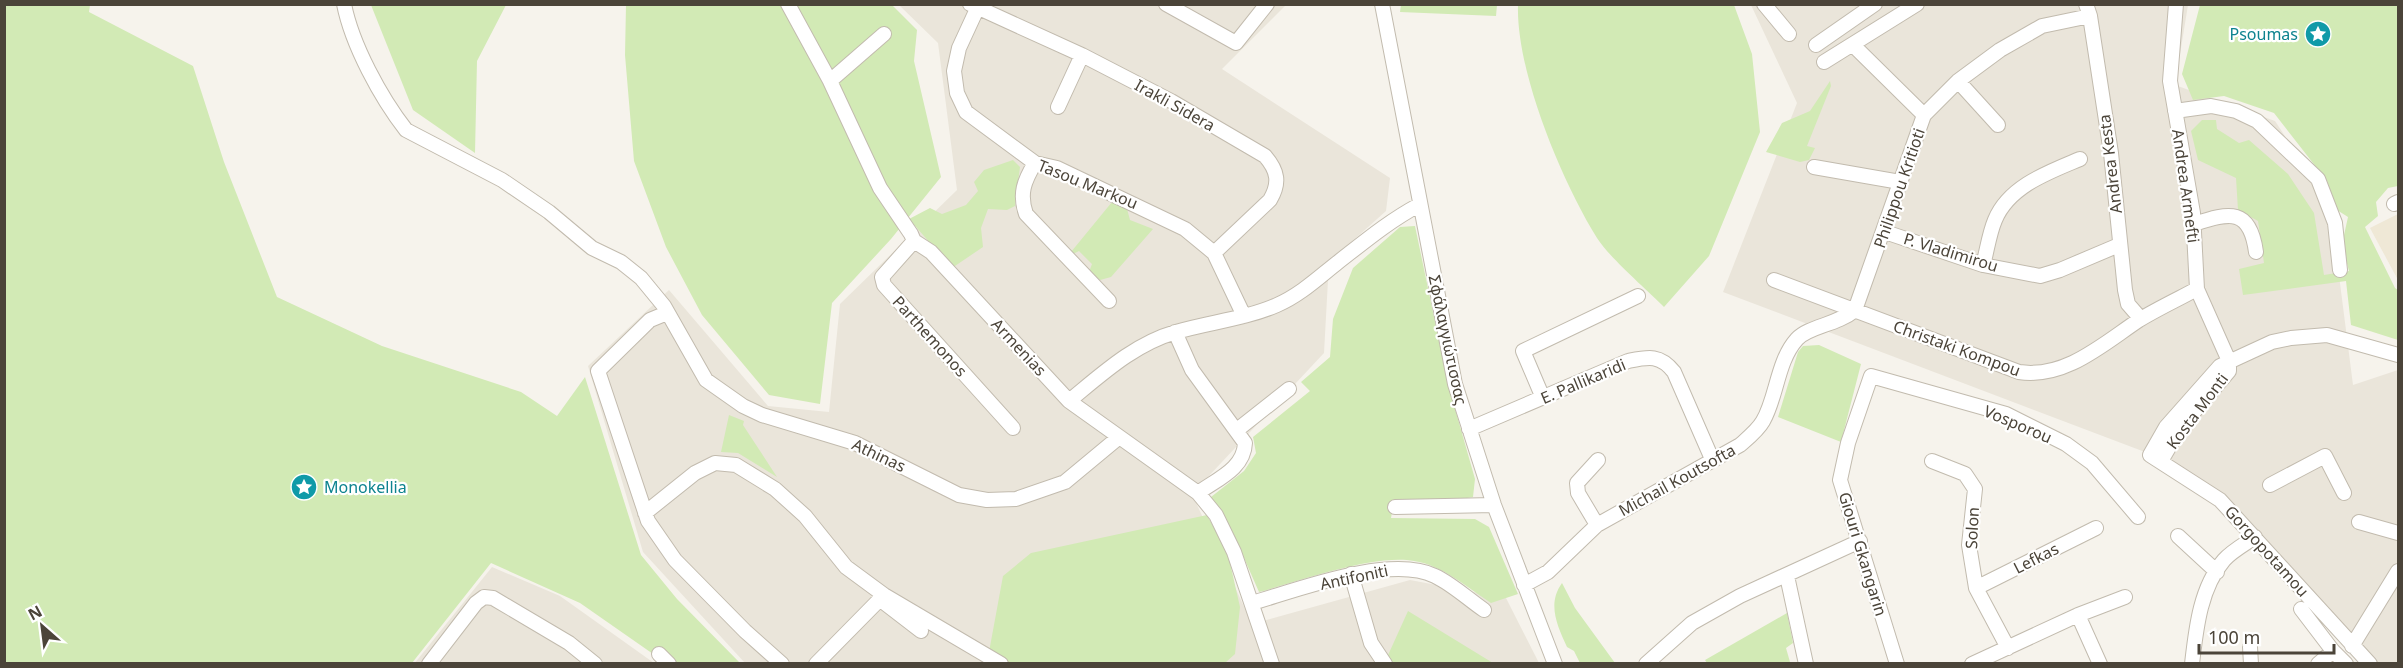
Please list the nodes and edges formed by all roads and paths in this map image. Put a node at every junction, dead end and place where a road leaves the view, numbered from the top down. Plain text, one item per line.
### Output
1 (344, 4) edge
2 (788, 4) edge
3 (1267, 4) edge
4 (1382, 4) edge
5 (1764, 4) edge
6 (1875, 4) edge
7 (1917, 4) edge
8 (2176, 4) edge
9 (1170, 6) edge
10 (973, 7) edge
11 (2088, 10) edge
12 (884, 34) dead end
13 (1789, 34) dead end
14 (1816, 45) dead end
15 (1854, 46) junction
16 (1082, 55) junction
17 (1824, 62) dead end
18 (830, 81) junction
19 (1958, 81) junction
20 (1058, 107) dead end
21 (2175, 111) junction
22 (1924, 115) junction
23 (1998, 124) dead end
24 (2080, 159) dead end
25 (1035, 163) junction
26 (1814, 167) dead end
27 (1900, 182) junction
28 (1419, 205) junction
29 (2194, 224) junction
30 (1885, 232) junction
31 (914, 242) junction
32 (2119, 245) junction
33 (2256, 252) dead end
34 (1214, 254) junction
35 (1983, 265) junction
36 (2340, 270) dead end
37 (1774, 279) dead end
38 (2197, 289) junction
39 (1638, 296) dead end
40 (1109, 301) dead end
41 (1855, 310) junction
42 (667, 313) junction
43 (1244, 316) junction
44 (2140, 320) junction
45 (1175, 332) junction
46 (2398, 356) edge
47 (2229, 361) junction
48 (1871, 376) joint
49 (1289, 389) dead end
50 (1543, 398) junction
51 (1069, 401) junction
52 (1013, 428) dead end
53 (1469, 429) junction
54 (1237, 430) junction
55 (1118, 438) junction
56 (2156, 458) joint
57 (1712, 459) junction
58 (1598, 460) dead end
59 (1932, 461) dead end
60 (2270, 485) dead end
61 (1198, 494) junction
62 (2344, 494) dead end
63 (1494, 506) junction
64 (1395, 507) dead end
65 (645, 513) junction
66 (2138, 517) dead end
67 (2359, 522) dead end
68 (1597, 525) junction
69 (2096, 528) dead end
70 (2398, 533) edge
71 (2178, 536) dead end
72 (2255, 537) junction
73 (1860, 541) junction
74 (2398, 571) edge
75 (2217, 572) junction
76 (1351, 574) junction
77 (1787, 576) junction
78 (1524, 585) junction
79 (1976, 588) junction
80 (882, 597) junction
81 (2125, 597) dead end
82 (1252, 603) junction
83 (2301, 609) dead end
84 (1484, 610) dead end
85 (2078, 615) junction
86 (921, 631) dead end
87 (2352, 646) junction
88 (2250, 647) dead end
89 (2008, 648) junction
90 (2333, 651) junction
91 (1657, 653) junction
92 (429, 663) edge
93 (595, 663) edge
94 (782, 663) edge
95 (816, 663) edge
96 (1000, 663) edge
97 (1271, 663) edge
98 (1384, 663) edge
99 (1555, 663) edge
100 (1646, 663) edge
101 (1667, 663) edge
102 (1806, 663) edge
103 (1897, 663) edge
104 (1972, 663) edge
105 (2100, 663) edge
106 (2192, 663) edge
107 (2251, 663) edge
108 (2318, 663) edge
109 (2346, 663) edge
110 (2370, 663) edge

1 - 42 street, Athinas
2 - 18 street, Armenias
3 - 9 street
4 - 28 street, Σφάλαγγιώτισσας
5 - 13 street
6 - 14 street
7 - 15 street
8 - 21 street, Andrea Armefti
10 - 16 street, Irakli Sidera
10 - 25 street, Tasou Markou
11 - 19 street, Philippou Kritioti
11 - 32 street, Andrea Kesta
12 - 18 street
15 - 17 street
15 - 22 street
16 - 20 street
16 - 34 street, Irakli Sidera
18 - 31 street, Armenias
19 - 22 street, Philippou Kritioti
19 - 23 street
21 - 29 street, Andrea Armefti
21 - 36 street
22 - 27 street, Philippou Kritioti
24 - 35 street
25 - 34 street, Tasou Markou
25 - 40 street
26 - 27 street
27 - 30 street, Philippou Kritioti
28 - 43 street
28 - 53 street, Σφάλαγγιώτισσας
29 - 33 street
29 - 38 street, Andrea Armefti
30 - 35 street, P. Vladimirou
30 - 41 street, Philippou Kritioti
31 - 51 street, Armenias
31 - 52 street, Parthemonos
32 - 35 street, P. Vladimirou
32 - 44 street, Andrea Kesta
34 - 43 street, Tasou Markou
37 - 41 street, Christaki Kompou
38 - 44 street, Christaki Kompou
38 - 47 street, Andrea Armefti
39 - 50 street
41 - 44 street, Christaki Kompou
41 - 57 street, Michail Koutsofta
42 - 55 street, Athinas
42 - 65 street
43 - 45 street
45 - 51 street
45 - 54 street
46 - 47 street, Kosta Monti
47 - 56 street, Kosta Monti
48 - 66 street, Vosporou
48 - 73 street, Giouri Gkangarin
49 - 54 street
50 - 53 street, E. Pallikaridi
50 - 57 street, E. Pallikaridi
51 - 55 street, Armenias
53 - 63 street, Σφάλαγγιώτισσας
54 - 61 street
55 - 61 street, Armenias
56 - 72 street, Gorgopotamou
57 - 68 street, Michail Koutsofta
58 - 68 street
59 - 79 street, Solon
60 - 62 street
61 - 82 street, Armenias
63 - 64 street
63 - 78 street, Σφάλαγγιώτισσας
65 - 80 street
65 - 94 street
67 - 70 street
68 - 78 street, Michail Koutsofta
69 - 79 street, Lefkas
71 - 75 street
72 - 75 street
72 - 87 street, Gorgopotamou
73 - 77 street
73 - 103 street, Giouri Gkangarin
74 - 87 street
75 - 106 street
76 - 82 street, Antifoniti
76 - 84 street, Antifoniti
76 - 98 street
77 - 91 street
77 - 102 street
78 - 99 street, Σφάλαγγιώτισσας
79 - 89 street, Solon
80 - 86 street
80 - 95 street
80 - 96 street
81 - 85 street
82 - 97 street, Armenias
83 - 90 street
85 - 89 street
85 - 105 street
87 - 110 street, Gorgopotamou
88 - 107 street
89 - 104 street
90 - 108 street
90 - 109 street
91 - 100 street
91 - 101 street
92 - 93 street

